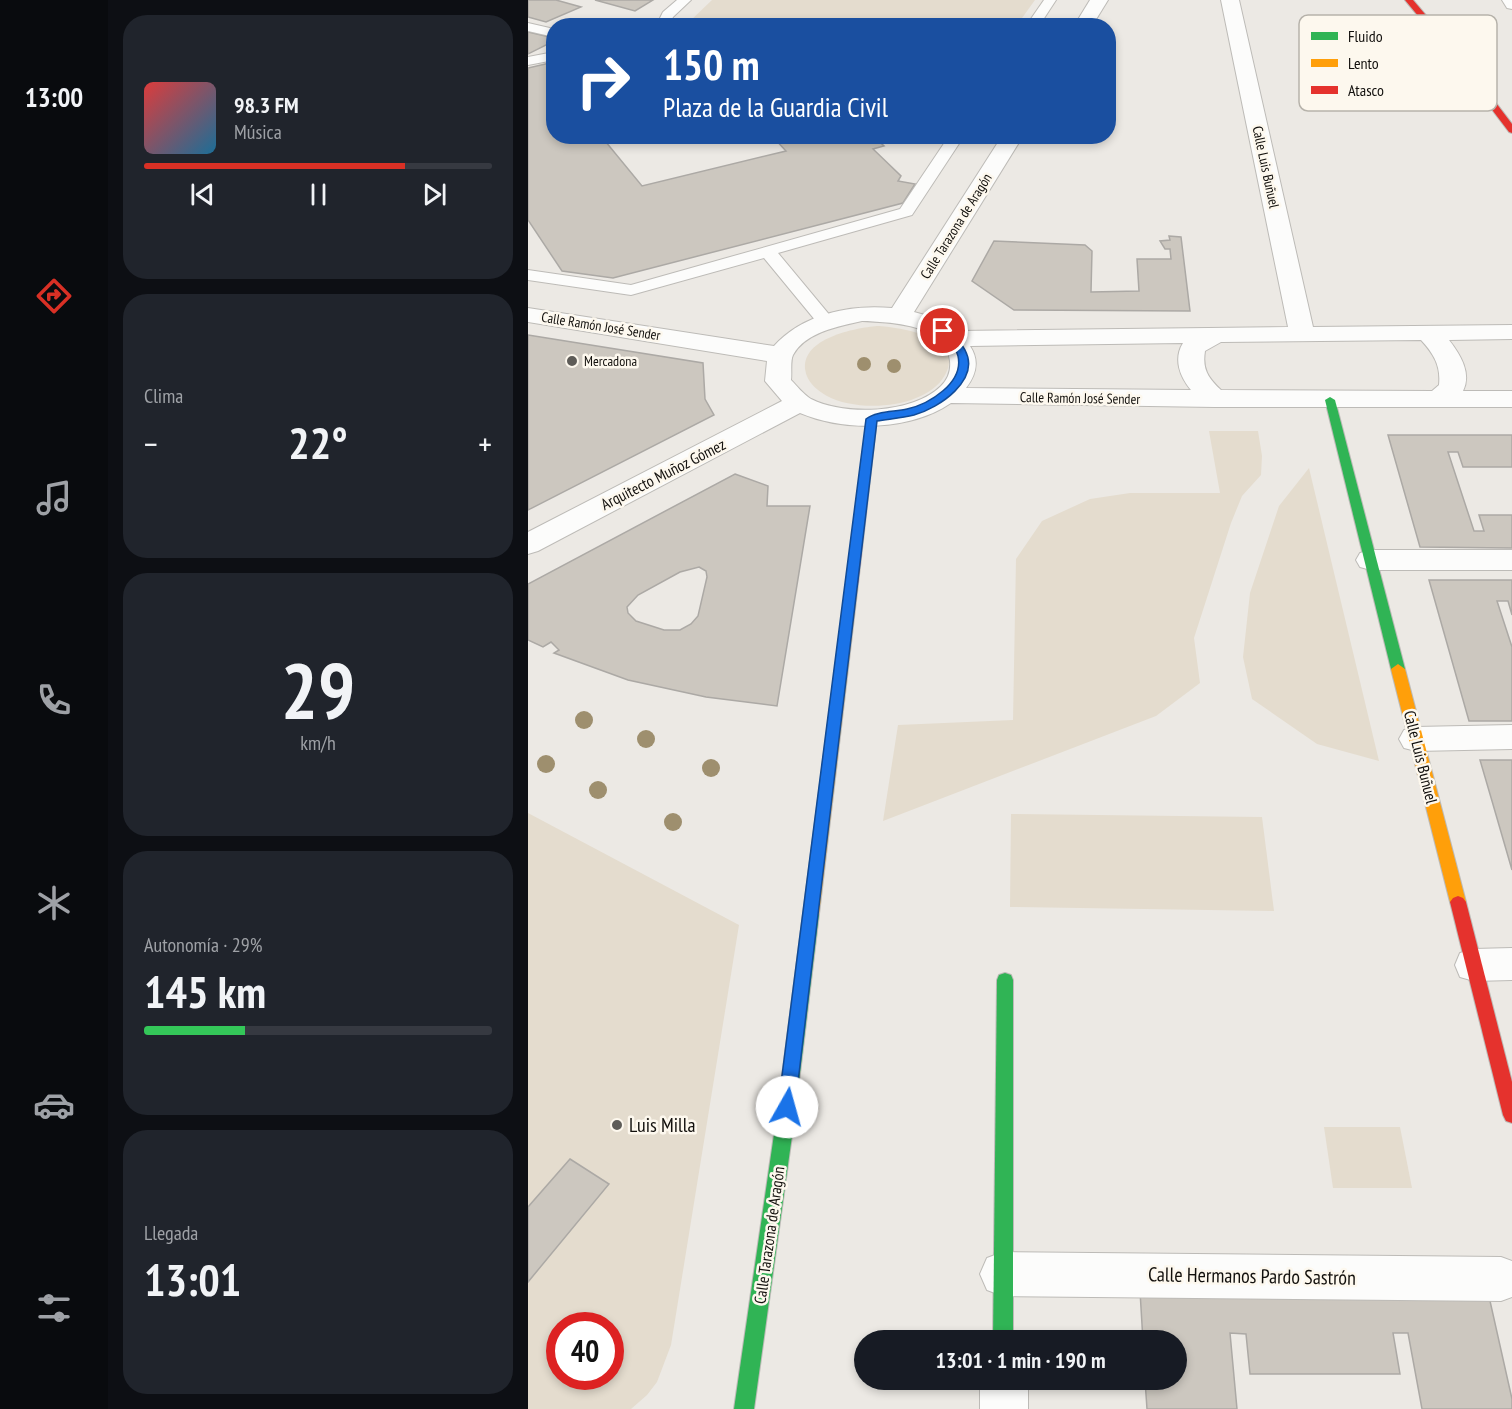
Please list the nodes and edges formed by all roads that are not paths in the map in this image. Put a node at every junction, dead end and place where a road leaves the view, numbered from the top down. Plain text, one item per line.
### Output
1 (685, 0) edge
2 (1050, 0) edge
3 (1099, 0) edge
4 (1230, 0) edge
5 (1408, 0) edge
6 (1508, 0) edge
7 (1512, 5) edge
8 (1421, 15) edge
9 (666, 18) edge
10 (1038, 18) edge
11 (1088, 18) edge
12 (528, 27) edge
13 (546, 31) edge
14 (546, 58) edge
15 (528, 61) edge
16 (1497, 110) edge
17 (1512, 130) edge
18 (952, 144) edge
19 (1008, 144) edge
20 (769, 253) junction
21 (528, 275) edge
22 (528, 315) edge
23 (900, 315) junction
24 (826, 322) junction
25 (1427, 332) junction
26 (1512, 332) edge
27 (1302, 334) junction
28 (1216, 335) junction
29 (954, 339) junction
30 (780, 355) junction
31 (945, 395) junction
32 (1215, 399) junction
33 (1438, 399) junction
34 (1512, 399) edge
35 (1330, 400) junction
36 (799, 403) junction
37 (872, 419) junction
38 (528, 544) edge
39 (1371, 560) junction
40 (1512, 560) edge
41 (1512, 737) edge
42 (1416, 738) junction
43 (1512, 964) edge
44 (1474, 965) junction
45 (1005, 980) dead end
46 (1512, 1115) edge
47 (1003, 1274) junction
48 (1501, 1279) dead end
49 (1004, 1330) edge
50 (1004, 1390) edge
51 (744, 1409) edge
52 (1004, 1409) edge

1 - 9 lane
2 - 10 lane
3 - 11 street
4 - 27 street, Calle Luis Buñuel
5 - 8 street
6 - 7 lane
12 - 13 lane
14 - 15 lane
16 - 17 street
18 - 20 lane
19 - 23 street, Calle Tarazona de Aragón
20 - 21 lane
20 - 24 lane
22 - 30 street, Calle Ramón José Sender
23 - 24 street
23 - 29 street
24 - 30 street
25 - 26 street
25 - 27 street
25 - 33 street
27 - 28 street
28 - 29 street
28 - 32 street
29 - 31 street
30 - 36 street
31 - 32 street, Calle Ramón José Sender
31 - 37 street
32 - 35 street, Calle Ramón José Sender
33 - 34 street
33 - 35 street, Calle Ramón José Sender
35 - 39 street, Calle Luis Buñuel
36 - 37 street
36 - 38 street, Arquitecto Muñoz Gómez
37 - 51 street, Calle Tarazona de Aragón
39 - 40 street
39 - 42 street, Calle Luis Buñuel
41 - 42 street
42 - 44 street, Calle Luis Buñuel
43 - 44 street
44 - 46 street, Calle Luis Buñuel
45 - 47 street
47 - 48 street, Calle Hermanos Pardo Sastrón
47 - 49 street
50 - 52 street

